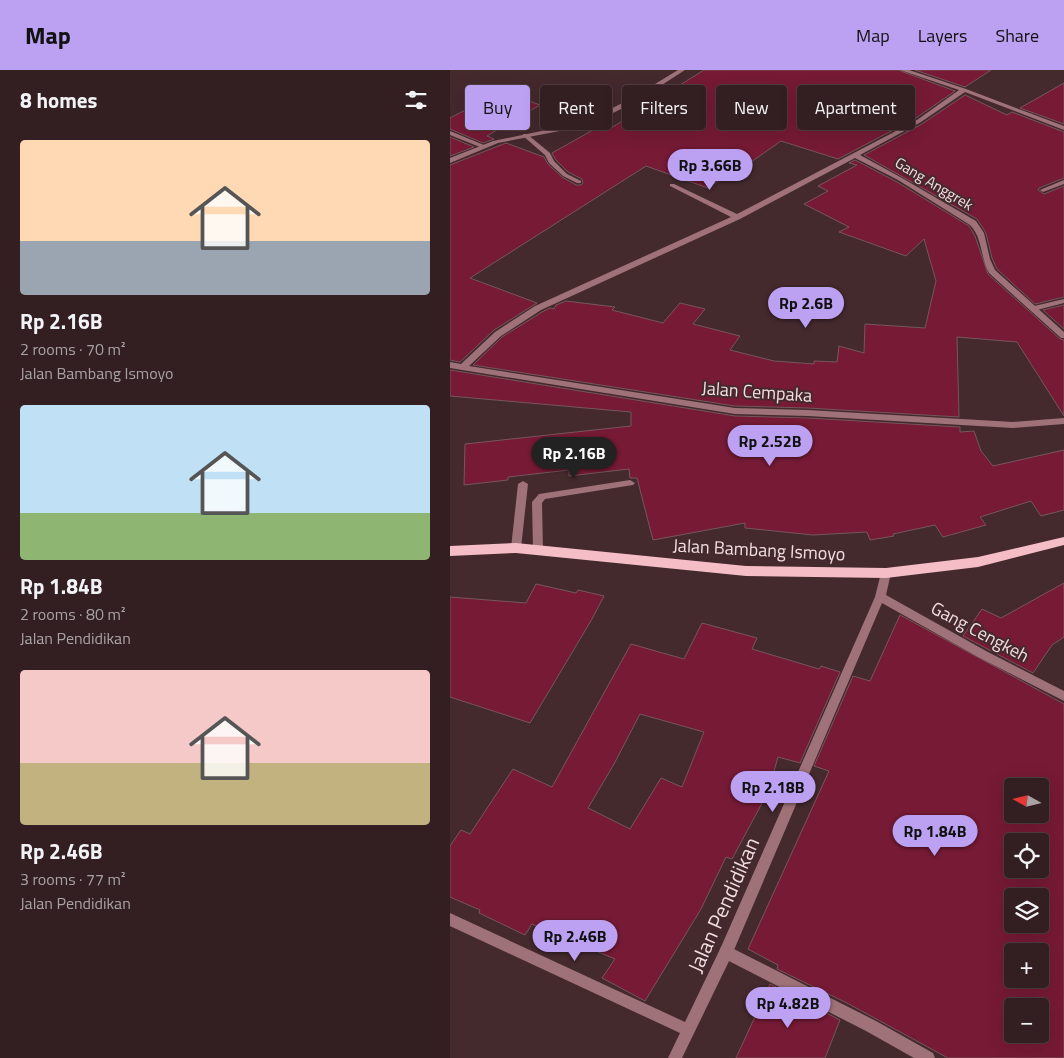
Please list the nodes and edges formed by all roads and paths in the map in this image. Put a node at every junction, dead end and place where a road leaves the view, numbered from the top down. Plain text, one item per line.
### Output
1 (682, 70) edge
2 (903, 70) edge
3 (964, 90) junction
4 (1064, 128) edge
5 (450, 133) edge
6 (525, 135) junction
7 (482, 146) junction
8 (855, 155) junction
9 (450, 161) edge
10 (579, 182) dead end
11 (1064, 182) edge
12 (672, 184) dead end
13 (1043, 190) dead end
14 (737, 216) junction
15 (1064, 301) edge
16 (1034, 309) junction
17 (1064, 336) edge
18 (450, 364) edge
19 (463, 367) junction
20 (1064, 421) edge
21 (630, 483) dead end
22 (522, 484) dead end
23 (1064, 541) edge
24 (516, 548) junction
25 (538, 549) junction
26 (450, 550) edge
27 (886, 573) junction
28 (880, 598) junction
29 (1064, 696) edge
30 (450, 920) edge
31 (726, 952) junction
32 (688, 1030) junction
33 (675, 1058) edge
34 (928, 1058) edge

1 - 6 street
2 - 3 street
3 - 4 street
3 - 8 street
5 - 7 street
6 - 7 street
6 - 10 street
7 - 9 street
8 - 14 street
8 - 16 street, Gang Anggrek
11 - 13 street
12 - 14 street
14 - 19 street
15 - 16 street
16 - 17 street, Gang Anggrek
18 - 19 street, Jalan Cempaka
19 - 20 street, Jalan Cempaka
21 - 25 street
22 - 24 street
23 - 27 main road, Jalan Bambang Ismoyo
24 - 25 main road, Jalan Bambang Ismoyo
24 - 26 main road, Jalan Bambang Ismoyo
25 - 27 main road, Jalan Bambang Ismoyo
27 - 28 street, Jalan Pendidikan
28 - 29 street, Gang Cengkeh
28 - 31 street, Jalan Pendidikan
30 - 32 street
31 - 32 street, Jalan Pendidikan
31 - 34 street
32 - 33 street, Jalan Pendidikan

